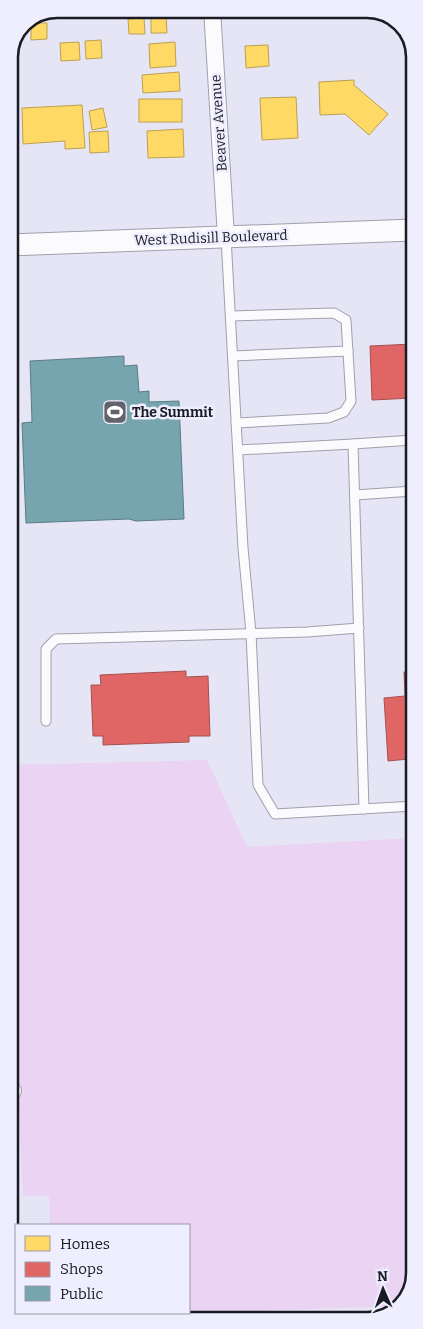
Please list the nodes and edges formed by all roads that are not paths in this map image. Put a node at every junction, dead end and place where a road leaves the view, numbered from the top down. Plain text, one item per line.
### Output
1 (213, 18) edge
2 (406, 230) edge
3 (226, 237) junction
4 (18, 245) edge
5 (231, 316) junction
6 (348, 351) junction
7 (233, 356) junction
8 (236, 423) junction
9 (406, 440) edge
10 (353, 444) junction
11 (238, 450) junction
12 (406, 491) edge
13 (355, 495) junction
14 (359, 628) junction
15 (251, 633) junction
16 (46, 721) dead end
17 (406, 806) edge
18 (364, 809) junction

1 - 3 street, Beaver Avenue
2 - 3 street, West Rudisill Boulevard
3 - 4 street, West Rudisill Boulevard
3 - 5 lane
5 - 6 lane
5 - 7 lane
6 - 7 lane
6 - 8 lane
7 - 8 lane
8 - 11 lane
9 - 10 lane
10 - 11 lane
10 - 13 lane
11 - 15 lane
12 - 13 lane
13 - 14 lane
14 - 15 lane
14 - 18 lane
15 - 16 lane
15 - 18 lane
17 - 18 lane

